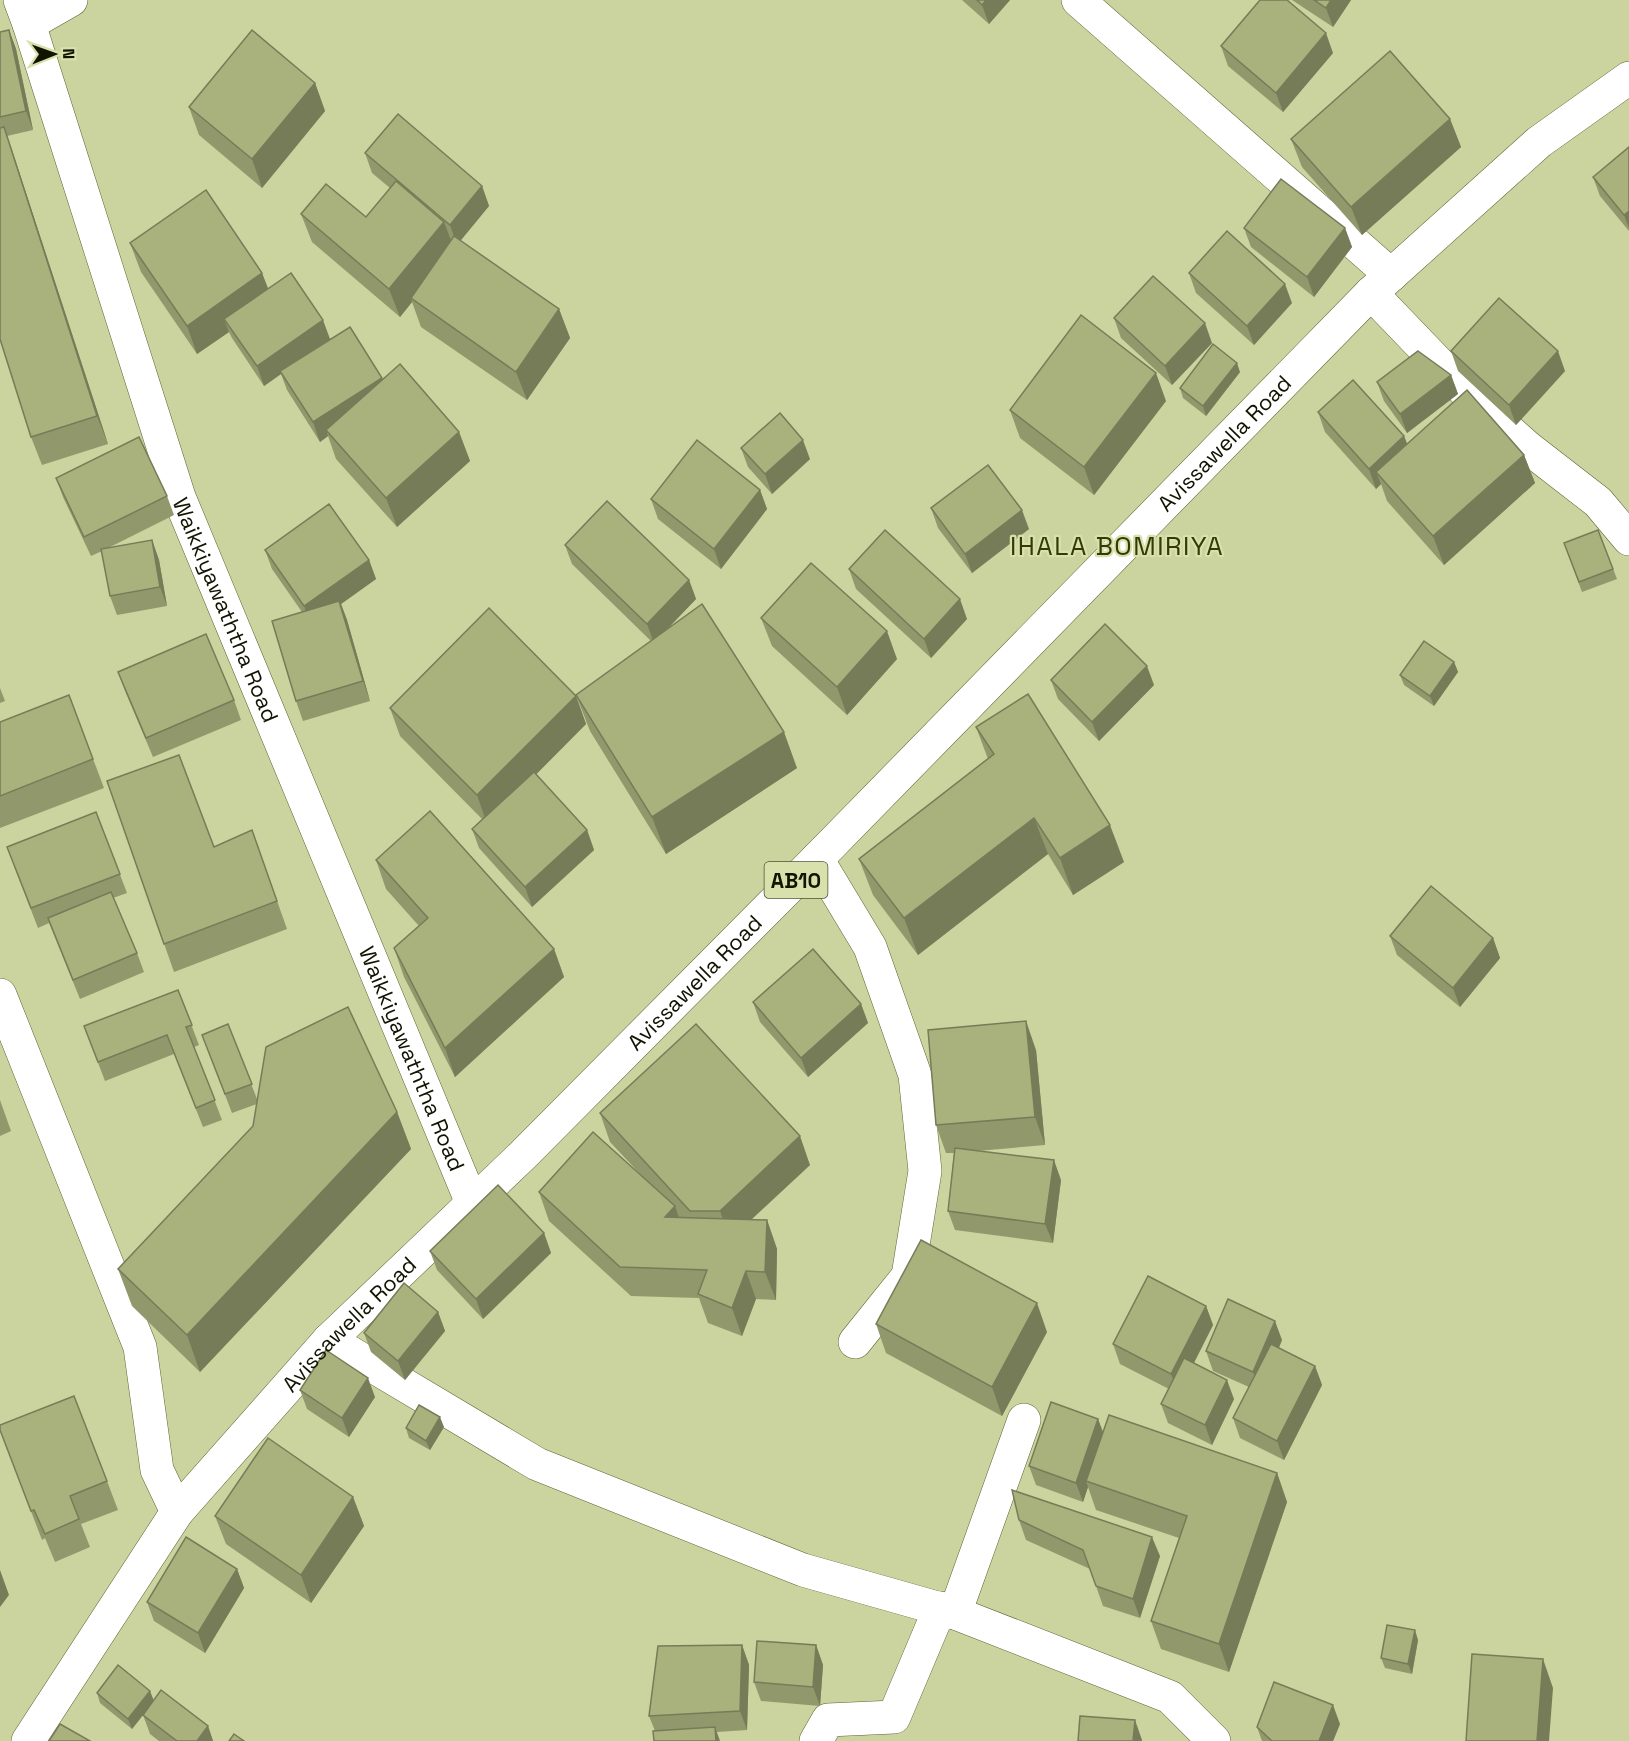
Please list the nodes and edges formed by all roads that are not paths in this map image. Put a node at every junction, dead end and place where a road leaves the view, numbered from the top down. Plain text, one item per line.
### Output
1 (71, 0) edge
2 (1078, 0) edge
3 (25, 12) edge
4 (1629, 78) edge
5 (1381, 284) junction
6 (1629, 539) edge
7 (817, 859) junction
8 (0, 995) edge
9 (472, 1203) junction
10 (329, 1340) junction
11 (855, 1342) dead end
12 (1024, 1420) dead end
13 (177, 1512) junction
14 (948, 1611) junction
15 (28, 1741) edge
16 (816, 1741) edge
17 (1215, 1741) edge

1 - 3 street
2 - 5 street
3 - 9 street, Waikkiyawaththa Road
4 - 5 street, Avissawella Road / AB10
5 - 6 street
5 - 7 street, Avissawella Road / AB10
7 - 9 street, Avissawella Road / AB10
7 - 11 street
8 - 13 street
9 - 10 street, Avissawella Road / AB10
10 - 13 street, Avissawella Road / AB10
10 - 14 street
12 - 14 street
13 - 15 street, Avissawella Road / AB10
14 - 16 street
14 - 17 street

